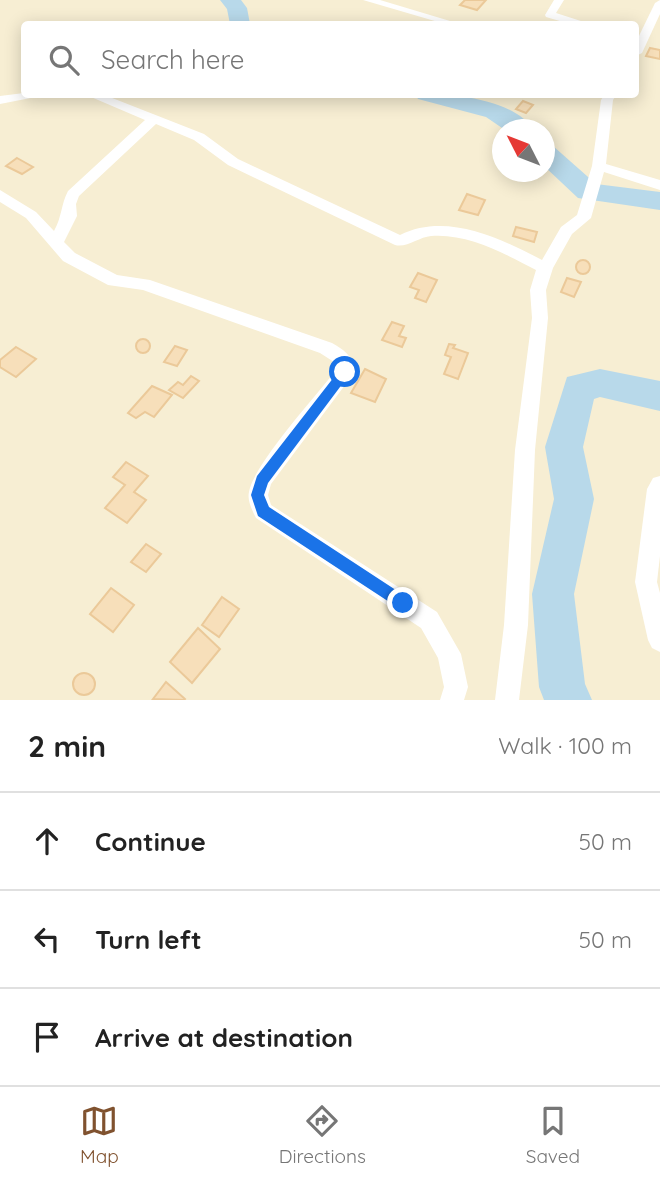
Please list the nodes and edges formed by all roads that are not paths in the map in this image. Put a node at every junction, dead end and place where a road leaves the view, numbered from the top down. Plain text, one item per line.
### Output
1 (368, 0) edge
2 (559, 0) edge
3 (660, 3) edge
4 (444, 21) edge
5 (570, 21) edge
6 (639, 39) edge
7 (21, 97) edge
8 (100, 98) edge
9 (608, 98) edge
10 (0, 100) edge
11 (153, 120) junction
12 (598, 168) junction
13 (660, 185) edge
14 (0, 195) edge
15 (57, 241) junction
16 (545, 268) junction
17 (660, 485) edge
18 (660, 640) edge
19 (452, 700) edge
20 (507, 700) edge

1 - 4 street
2 - 5 street
3 - 6 street
7 - 10 street
8 - 11 street
9 - 12 street
11 - 15 street
11 - 16 street
12 - 13 street
12 - 16 street
14 - 15 street
15 - 19 street
16 - 20 street
17 - 18 street

